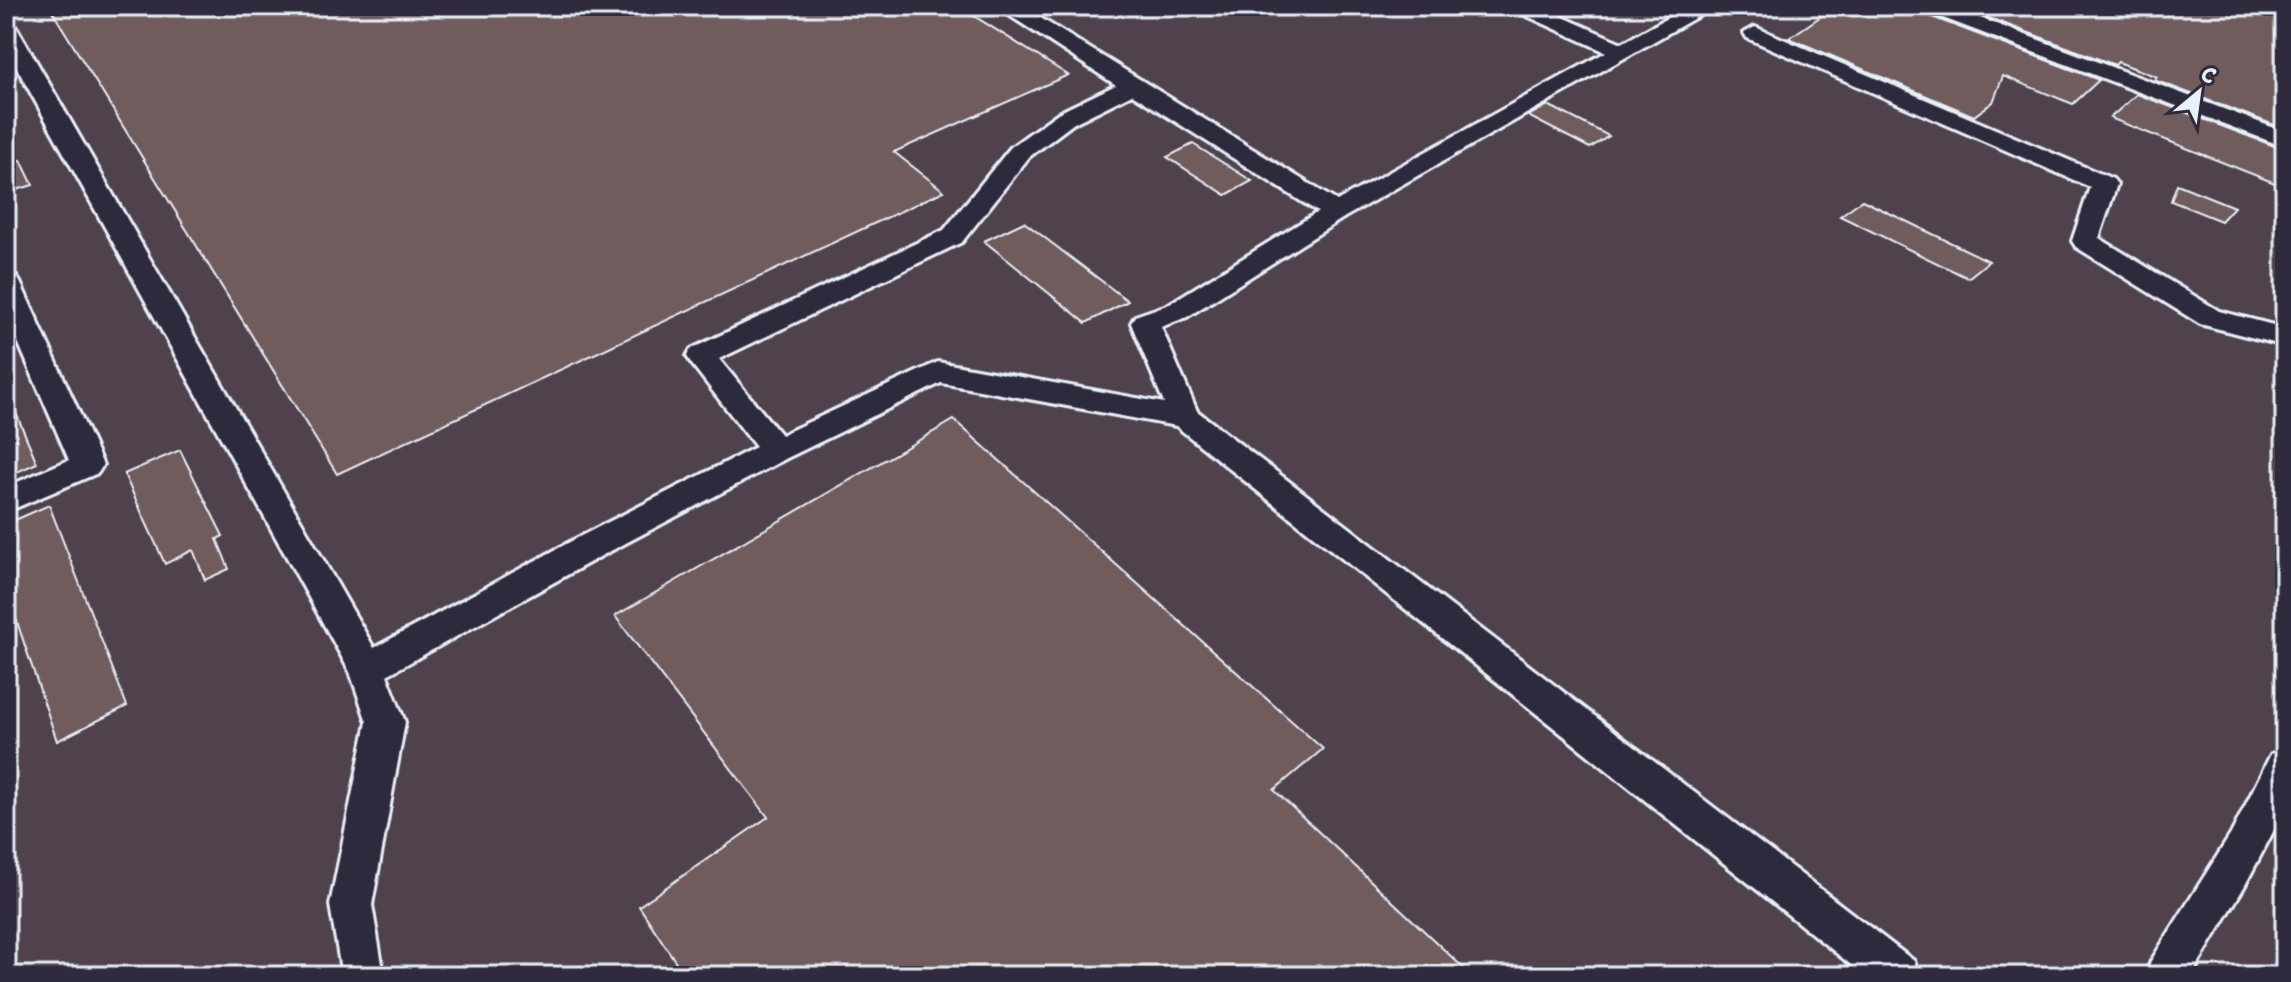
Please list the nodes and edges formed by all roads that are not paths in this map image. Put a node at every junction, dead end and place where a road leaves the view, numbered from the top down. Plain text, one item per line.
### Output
1 (1006, 6) edge
2 (1521, 6) edge
3 (1929, 6) edge
4 (1689, 9) edge
5 (6, 28) edge
6 (1755, 33) dead end
7 (1623, 52) junction
8 (1133, 85) junction
9 (2285, 140) edge
10 (1336, 212) junction
11 (6, 282) edge
12 (2285, 337) edge
13 (1185, 417) junction
14 (776, 450) junction
15 (6, 500) edge
16 (367, 669) junction
17 (2285, 766) edge
18 (363, 976) edge
19 (1899, 976) edge
20 (2166, 976) edge

1 - 8 lane
2 - 7 lane
3 - 9 lane
4 - 7 lane
5 - 16 lane
6 - 12 lane
7 - 10 lane
8 - 10 lane
8 - 14 lane
10 - 13 lane
11 - 15 lane
13 - 14 lane
13 - 19 lane
14 - 16 lane
16 - 18 lane
17 - 20 lane

